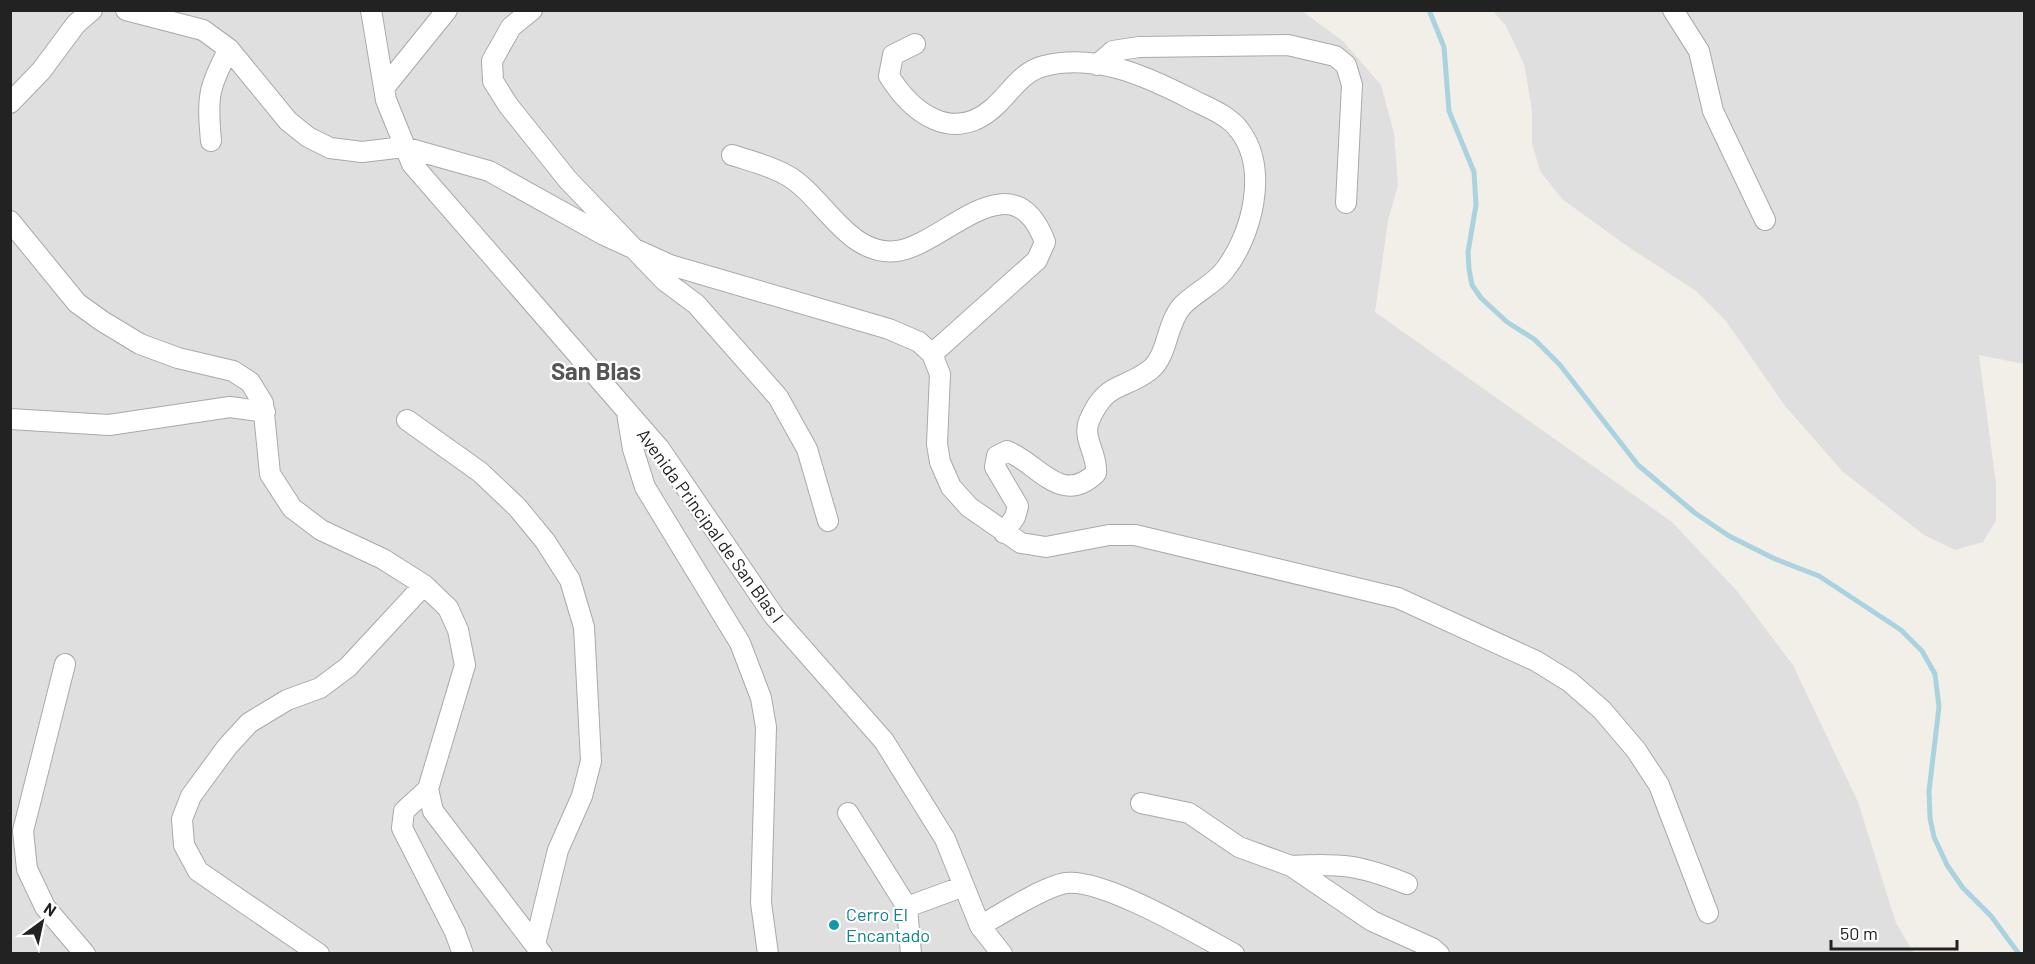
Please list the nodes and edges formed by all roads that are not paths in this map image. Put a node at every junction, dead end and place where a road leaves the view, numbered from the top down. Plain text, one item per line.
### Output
1 (92, 10) edge
2 (126, 10) edge
3 (447, 10) edge
4 (532, 10) edge
5 (1673, 10) edge
6 (373, 12) edge
7 (915, 44) dead end
8 (229, 49) junction
9 (1097, 65) junction
10 (384, 88) junction
11 (10, 103) edge
12 (211, 141) dead end
13 (405, 147) junction
14 (732, 155) dead end
15 (1346, 203) dead end
16 (1765, 220) dead end
17 (10, 221) edge
18 (636, 249) junction
19 (932, 354) junction
20 (265, 412) junction
21 (627, 413) junction
22 (10, 419) edge
23 (407, 420) dead end
24 (828, 521) dead end
25 (1004, 533) junction
26 (424, 585) junction
27 (65, 664) dead end
28 (428, 789) junction
29 (1141, 803) dead end
30 (848, 813) dead end
31 (1290, 867) junction
32 (1407, 884) dead end
33 (964, 886) junction
34 (907, 907) junction
35 (1708, 913) dead end
36 (980, 926) junction
37 (539, 949) edge
38 (85, 954) edge
39 (319, 954) edge
40 (463, 954) edge
41 (768, 954) edge
42 (911, 954) edge
43 (1002, 954) edge
44 (1234, 954) edge
45 (1439, 954) edge

1 - 11 street
2 - 8 street
3 - 10 street
4 - 18 street
5 - 16 street
6 - 10 street, Avenida Principal de San Blas I
7 - 9 street
8 - 12 street
8 - 13 street
9 - 15 street
9 - 25 street
10 - 13 street, Avenida Principal de San Blas I
13 - 18 street
13 - 21 street, Avenida Principal de San Blas I
14 - 19 street
17 - 20 street
18 - 19 street
18 - 24 street
19 - 25 street
20 - 22 street
20 - 26 street
21 - 33 street, Avenida Principal de San Blas I
21 - 41 street
23 - 37 street
25 - 35 street
26 - 28 street
26 - 39 street
27 - 38 street
28 - 37 street
28 - 40 street
29 - 31 street
30 - 34 street
31 - 32 street
31 - 45 street
33 - 34 street
33 - 36 street, Avenida Principal de San Blas I
34 - 42 street
36 - 43 street, Avenida Principal de San Blas I
36 - 44 street

